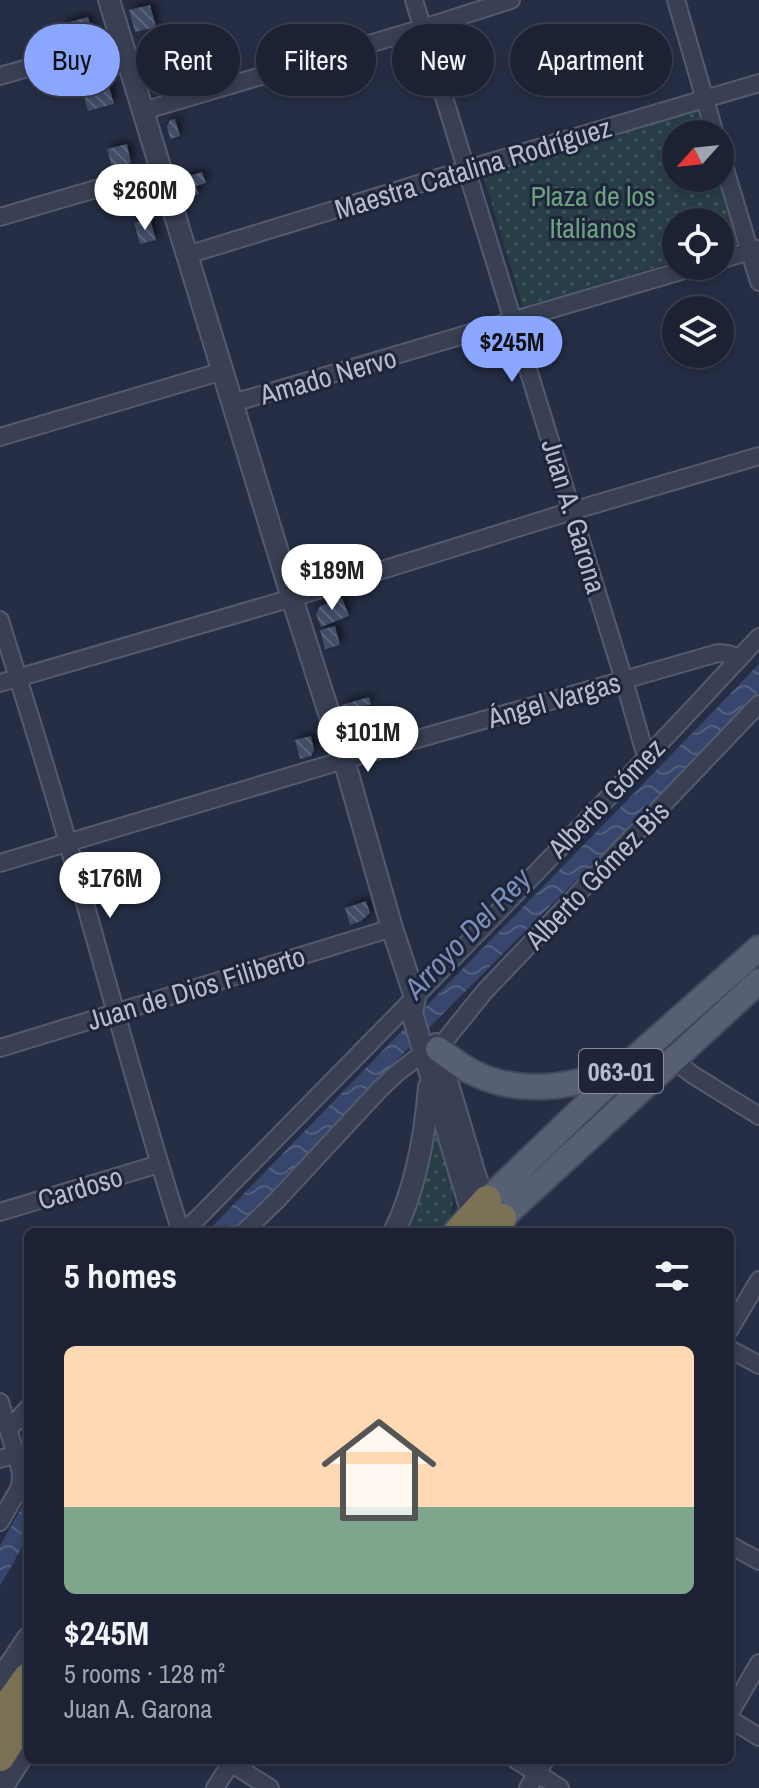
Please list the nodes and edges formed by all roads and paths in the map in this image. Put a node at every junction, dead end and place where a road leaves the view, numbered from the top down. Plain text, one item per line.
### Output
1 (109, 0) edge
2 (414, 0) edge
3 (511, 0) edge
4 (676, 0) edge
5 (422, 24) edge
6 (436, 24) edge
7 (392, 37) edge
8 (122, 41) junction
9 (0, 76) edge
10 (759, 83) edge
11 (444, 96) edge
12 (704, 99) junction
13 (143, 111) junction
14 (711, 120) edge
15 (467, 169) junction
16 (161, 170) junction
17 (734, 192) edge
18 (0, 217) edge
19 (754, 249) edge
20 (187, 255) junction
21 (734, 255) edge
22 (662, 277) edge
23 (759, 282) edge
24 (514, 321) junction
25 (223, 371) junction
26 (233, 403) junction
27 (0, 437) edge
28 (759, 456) edge
29 (572, 511) junction
30 (292, 598) junction
31 (0, 620) edge
32 (759, 637) edge
33 (740, 658) junction
34 (18, 679) junction
35 (624, 680) junction
36 (0, 683) edge
37 (759, 704) edge
38 (646, 757) junction
39 (344, 760) junction
40 (68, 844) junction
41 (0, 863) edge
42 (392, 928) junction
43 (759, 948) edge
44 (759, 981) edge
45 (417, 1004) junction
46 (115, 1013) junction
47 (429, 1044) junction
48 (0, 1048) edge
49 (634, 1059) junction
50 (673, 1060) junction
51 (430, 1075) junction
52 (759, 1116) edge
53 (159, 1164) junction
54 (0, 1212) edge
55 (488, 1223) edge
56 (181, 1228) edge
57 (187, 1228) edge
58 (248, 1228) edge
59 (396, 1228) edge
60 (759, 1280) edge
61 (734, 1322) edge
62 (734, 1351) edge
63 (759, 1365) edge
64 (0, 1402) edge
65 (24, 1412) edge
66 (9, 1429) junction
67 (8, 1457) edge
68 (0, 1522) edge
69 (734, 1547) edge
70 (759, 1561) edge
71 (24, 1644) edge
72 (759, 1663) edge
73 (0, 1680) edge
74 (24, 1683) edge
75 (734, 1709) edge
76 (0, 1716) edge
77 (734, 1719) edge
78 (24, 1722) edge
79 (759, 1737) edge
80 (10, 1752) edge
81 (228, 1764) edge
82 (234, 1764) edge
83 (537, 1774) edge
84 (2, 1788) edge
85 (215, 1788) edge
86 (270, 1788) edge
87 (560, 1788) edge

1 - 8 street
2 - 5 street, Juan A. Garona
3 - 6 street
4 - 12 street
7 - 13 street
8 - 9 street
8 - 13 street
10 - 12 street, Maestra Catalina Rodríguez
11 - 15 street, Juan A. Garona
12 - 14 street
12 - 15 street, Maestra Catalina Rodríguez
13 - 16 street
15 - 20 street, Maestra Catalina Rodríguez
15 - 24 street, Juan A. Garona
16 - 18 street
16 - 20 street
17 - 19 street
19 - 21 street
19 - 23 street
20 - 25 street
22 - 24 street, Amado Nervo
24 - 26 street, Amado Nervo
24 - 29 street, Juan A. Garona
25 - 26 street
25 - 27 street
26 - 30 street
28 - 29 street
29 - 30 street
29 - 35 street, Juan A. Garona
30 - 34 street
30 - 39 street
31 - 34 street
32 - 33 street, Alberto Gómez
33 - 35 street, Ángel Vargas
33 - 38 street, Alberto Gómez
34 - 36 street
34 - 40 street
35 - 38 street, Juan A. Garona
35 - 39 street, Ángel Vargas
37 - 47 street, Alberto Gómez Bis
38 - 45 street, Alberto Gómez
39 - 40 street, Ángel Vargas
39 - 42 street
40 - 41 street, Ángel Vargas
40 - 46 street
42 - 45 street
42 - 46 street, Juan de Dios Filiberto
43 - 49 main road, 063-01
44 - 50 main road, 063-01
45 - 47 street
45 - 57 street, Alberto Gómez
46 - 48 street, Juan de Dios Filiberto
46 - 53 street
47 - 49 main road
47 - 51 street
47 - 55 street
47 - 58 street, Alberto Gómez Bis
49 - 55 main road, 063-01
50 - 52 street
50 - 55 main road, 063-01
51 - 55 street
51 - 59 street
53 - 54 street, Cardoso
53 - 56 street
60 - 61 street
62 - 63 street
64 - 66 street
65 - 66 street
66 - 67 street
67 - 68 street
69 - 70 street
71 - 73 street
72 - 75 street
74 - 76 highway
77 - 79 street
78 - 80 highway
80 - 84 street
81 - 85 street
82 - 86 street
83 - 87 street

